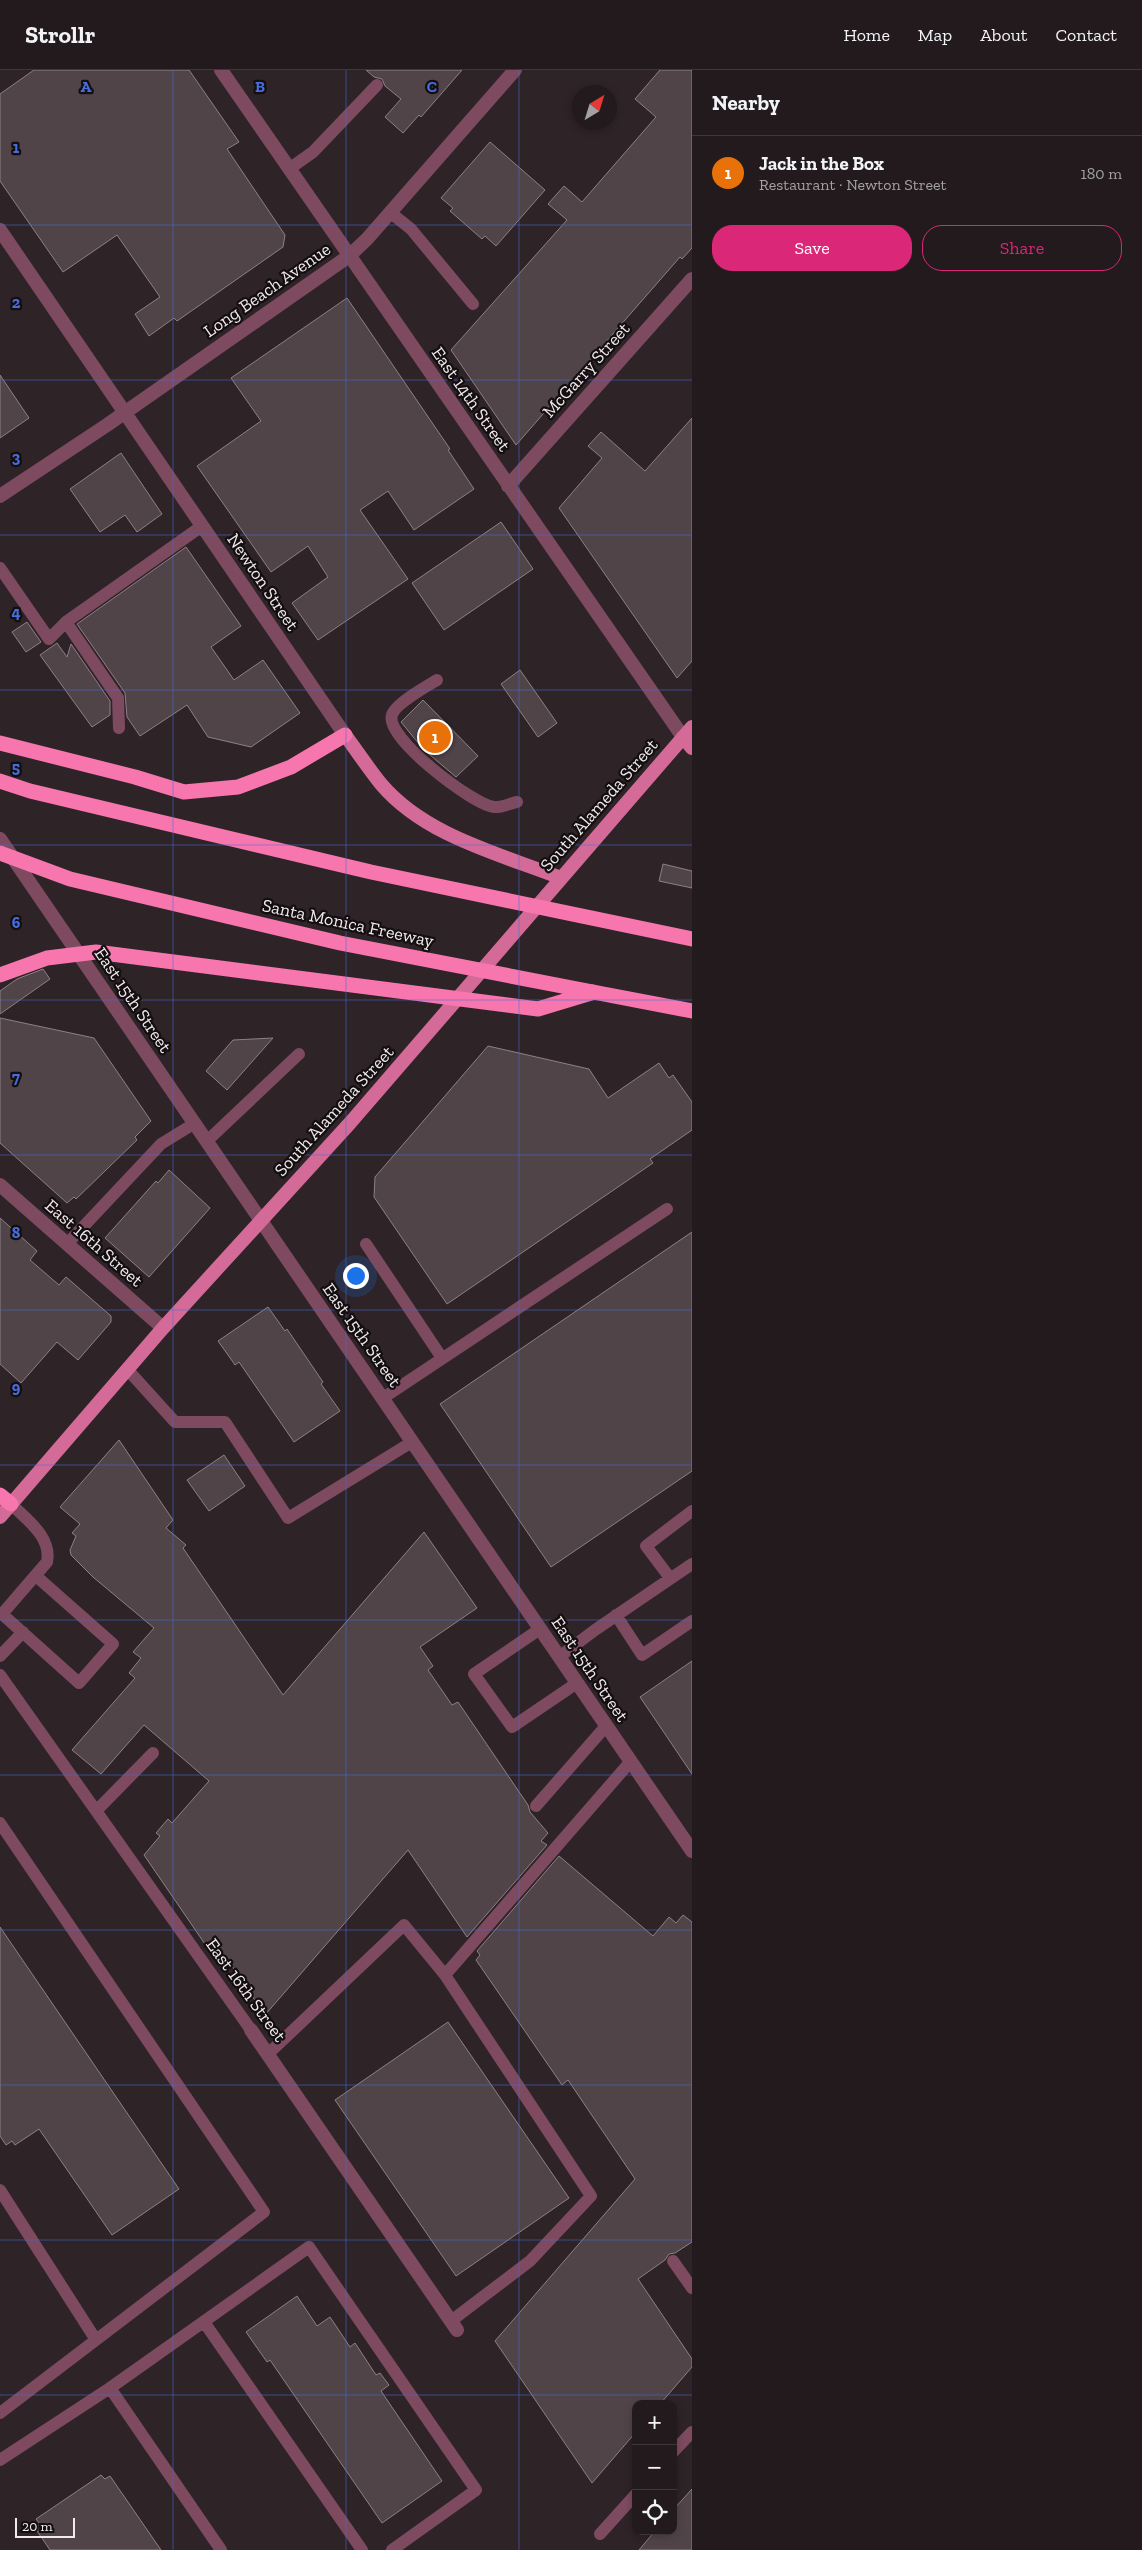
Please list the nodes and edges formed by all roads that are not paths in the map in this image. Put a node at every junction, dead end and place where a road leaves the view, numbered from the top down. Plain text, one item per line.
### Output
1 (221, 70) edge
2 (515, 70) edge
3 (377, 85) dead end
4 (289, 168) junction
5 (391, 213) junction
6 (0, 230) edge
7 (349, 256) junction
8 (692, 279) edge
9 (473, 304) dead end
10 (124, 413) junction
11 (508, 486) junction
12 (0, 496) edge
13 (202, 526) junction
14 (0, 568) edge
15 (66, 622) junction
16 (437, 680) dead end
17 (119, 728) dead end
18 (688, 732) edge
19 (345, 735) junction
20 (0, 743) edge
21 (692, 748) edge
22 (0, 781) edge
23 (517, 802) dead end
24 (0, 839) edge
25 (0, 853) edge
26 (561, 878) junction
27 (692, 939) edge
28 (0, 975) edge
29 (593, 992) junction
30 (692, 1011) edge
31 (299, 1054) dead end
32 (195, 1123) junction
33 (207, 1141) junction
34 (0, 1185) edge
35 (667, 1209) dead end
36 (260, 1221) junction
37 (66, 1244) junction
38 (366, 1244) dead end
39 (162, 1328) junction
40 (442, 1358) junction
41 (127, 1369) junction
42 (382, 1398) junction
43 (412, 1442) junction
44 (5, 1500) edge
45 (692, 1511) edge
46 (0, 1516) edge
47 (692, 1564) edge
48 (36, 1576) junction
49 (670, 1578) junction
50 (616, 1615) junction
51 (692, 1621) edge
52 (540, 1629) junction
53 (23, 1632) junction
54 (0, 1656) edge
55 (559, 1657) junction
56 (0, 1675) edge
57 (577, 1683) junction
58 (606, 1726) junction
59 (152, 1753) dead end
60 (631, 1761) junction
61 (536, 1806) dead end
62 (96, 1811) junction
63 (0, 1823) edge
64 (692, 1852) edge
65 (445, 1975) junction
66 (250, 2030) joint
67 (268, 2054) junction
68 (0, 2190) edge
69 (672, 2261) dead end
70 (692, 2288) edge
71 (204, 2322) junction
72 (454, 2325) joint
73 (96, 2340) junction
74 (110, 2388) junction
75 (0, 2413) edge
76 (692, 2432) edge
77 (677, 2448) edge
78 (0, 2460) edge
79 (632, 2498) edge
80 (600, 2534) dead end
81 (222, 2550) edge
82 (362, 2550) edge
83 (392, 2550) edge

1 - 4 street, East 14th Street
2 - 5 street, Long Beach Avenue
3 - 4 lane
4 - 7 street, East 14th Street
5 - 7 street, Long Beach Avenue
5 - 9 lane
6 - 10 street, Newton Street
7 - 10 street, Long Beach Avenue
7 - 11 street, East 14th Street
8 - 11 street, McGarry Street
10 - 12 street, Long Beach Avenue
10 - 13 street, Newton Street
11 - 18 street, East 14th Street
13 - 15 lane
13 - 19 street, Newton Street
14 - 15 lane
15 - 17 lane
16 - 23 lane
18 - 21 main road, East 14th Street
18 - 26 main road, South Alameda Street
19 - 20 highway
19 - 26 main road, Newton Street
22 - 27 highway, bridge
24 - 32 street, East 15th Street
25 - 29 highway, Santa Monica Freeway, bridge
26 - 36 main road, South Alameda Street
28 - 29 highway, bridge
29 - 30 highway, Santa Monica Freeway
31 - 33 lane
32 - 33 street, East 15th Street
32 - 37 lane
33 - 36 street, East 15th Street
34 - 37 street, East 16th Street
35 - 40 lane
36 - 39 main road, South Alameda Street
36 - 42 street, East 15th Street
37 - 39 street, East 16th Street
38 - 40 lane
39 - 41 main road, South Alameda Street
40 - 42 lane
41 - 43 lane
41 - 44 main road, South Alameda Street
42 - 43 street, East 15th Street
43 - 52 street, East 15th Street
44 - 46 main road, South Alameda Street
44 - 48 lane
45 - 49 lane
47 - 49 lane
48 - 53 lane
48 - 53 lane
49 - 50 lane
50 - 51 lane
50 - 55 lane
52 - 55 street, East 15th Street
52 - 57 lane
53 - 54 lane
55 - 57 street, East 15th Street
56 - 62 lane, East 16th Street
57 - 58 street, East 15th Street
58 - 60 street, East 15th Street
58 - 61 lane
59 - 62 lane
60 - 64 street, East 15th Street
60 - 65 lane
62 - 66 lane, East 16th Street
63 - 73 lane
65 - 67 lane
65 - 72 lane
66 - 67 street, East 16th Street
67 - 72 street, East 16th Street
68 - 73 lane
69 - 70 lane
71 - 74 lane
71 - 82 lane
71 - 83 lane
73 - 75 lane
74 - 78 lane
74 - 81 lane
76 - 77 lane
79 - 80 lane

